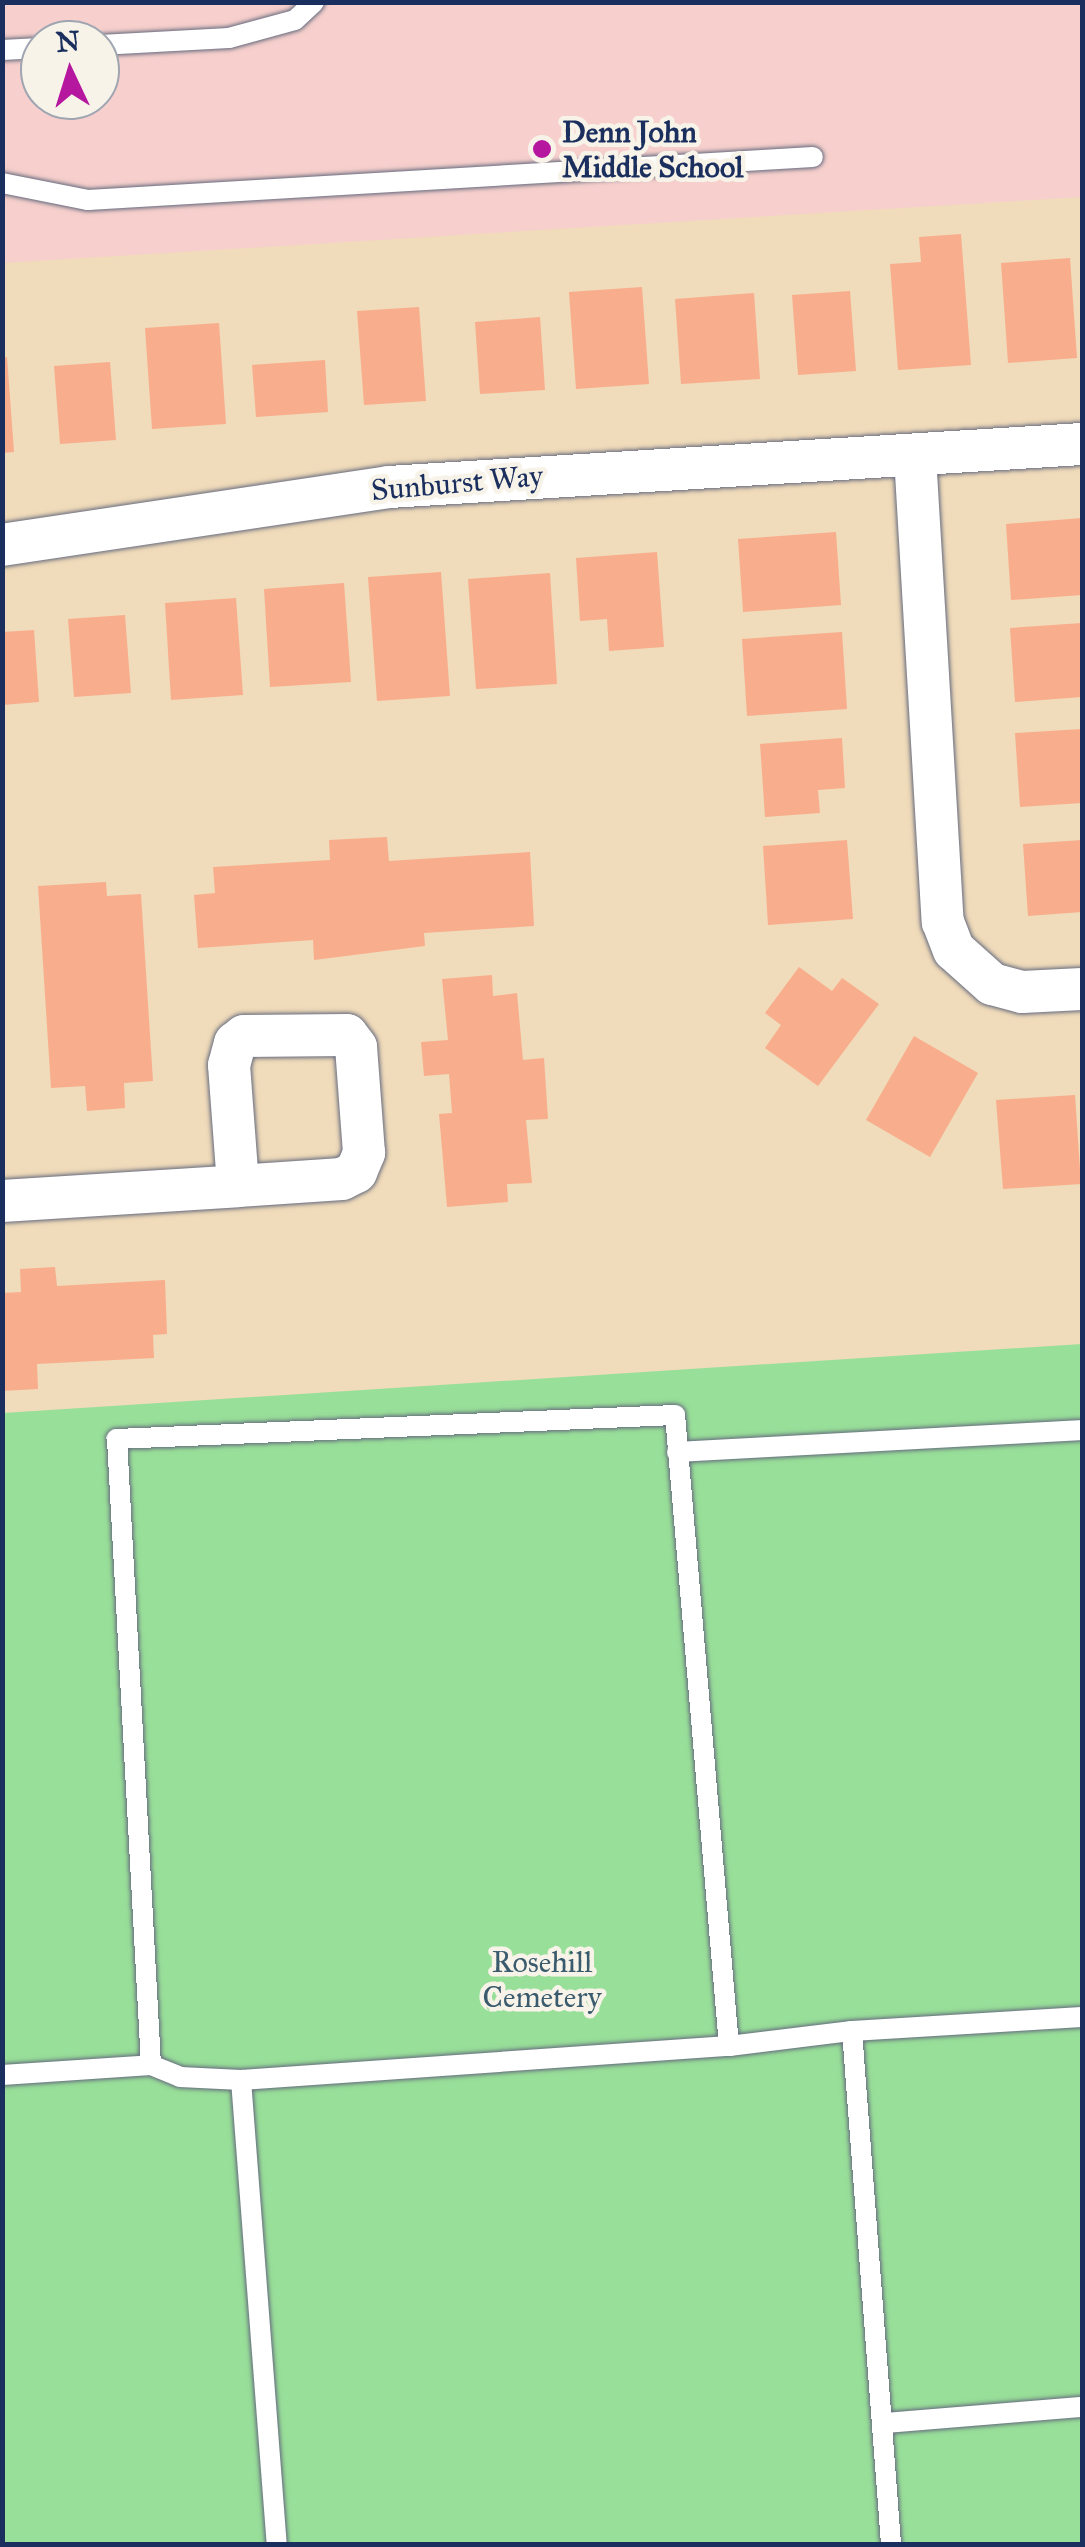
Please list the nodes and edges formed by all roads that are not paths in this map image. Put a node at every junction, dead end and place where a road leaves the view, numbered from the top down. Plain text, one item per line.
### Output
1 (314, 2) edge
2 (120, 44) edge
3 (813, 157) dead end
4 (2, 183) edge
5 (1082, 444) edge
6 (915, 456) junction
7 (2, 545) edge
8 (1082, 989) edge
9 (238, 1186) dead end
10 (2, 1201) edge
11 (1082, 1430) edge
12 (677, 1452) junction
13 (1082, 2017) edge
14 (852, 2031) junction
15 (729, 2046) junction
16 (151, 2065) junction
17 (2, 2076) edge
18 (241, 2080) junction
19 (1082, 2407) edge
20 (886, 2422) junction
21 (277, 2544) edge
22 (891, 2544) edge

1 - 2 lane
3 - 4 lane
5 - 6 street, Sunburst Way
6 - 7 street, Sunburst Way
6 - 8 street
9 - 10 street
11 - 12 lane
12 - 15 lane
12 - 16 lane
13 - 14 lane
14 - 15 lane
14 - 20 lane
15 - 18 lane
16 - 17 lane
16 - 18 lane
18 - 21 lane
19 - 20 lane
20 - 22 lane

